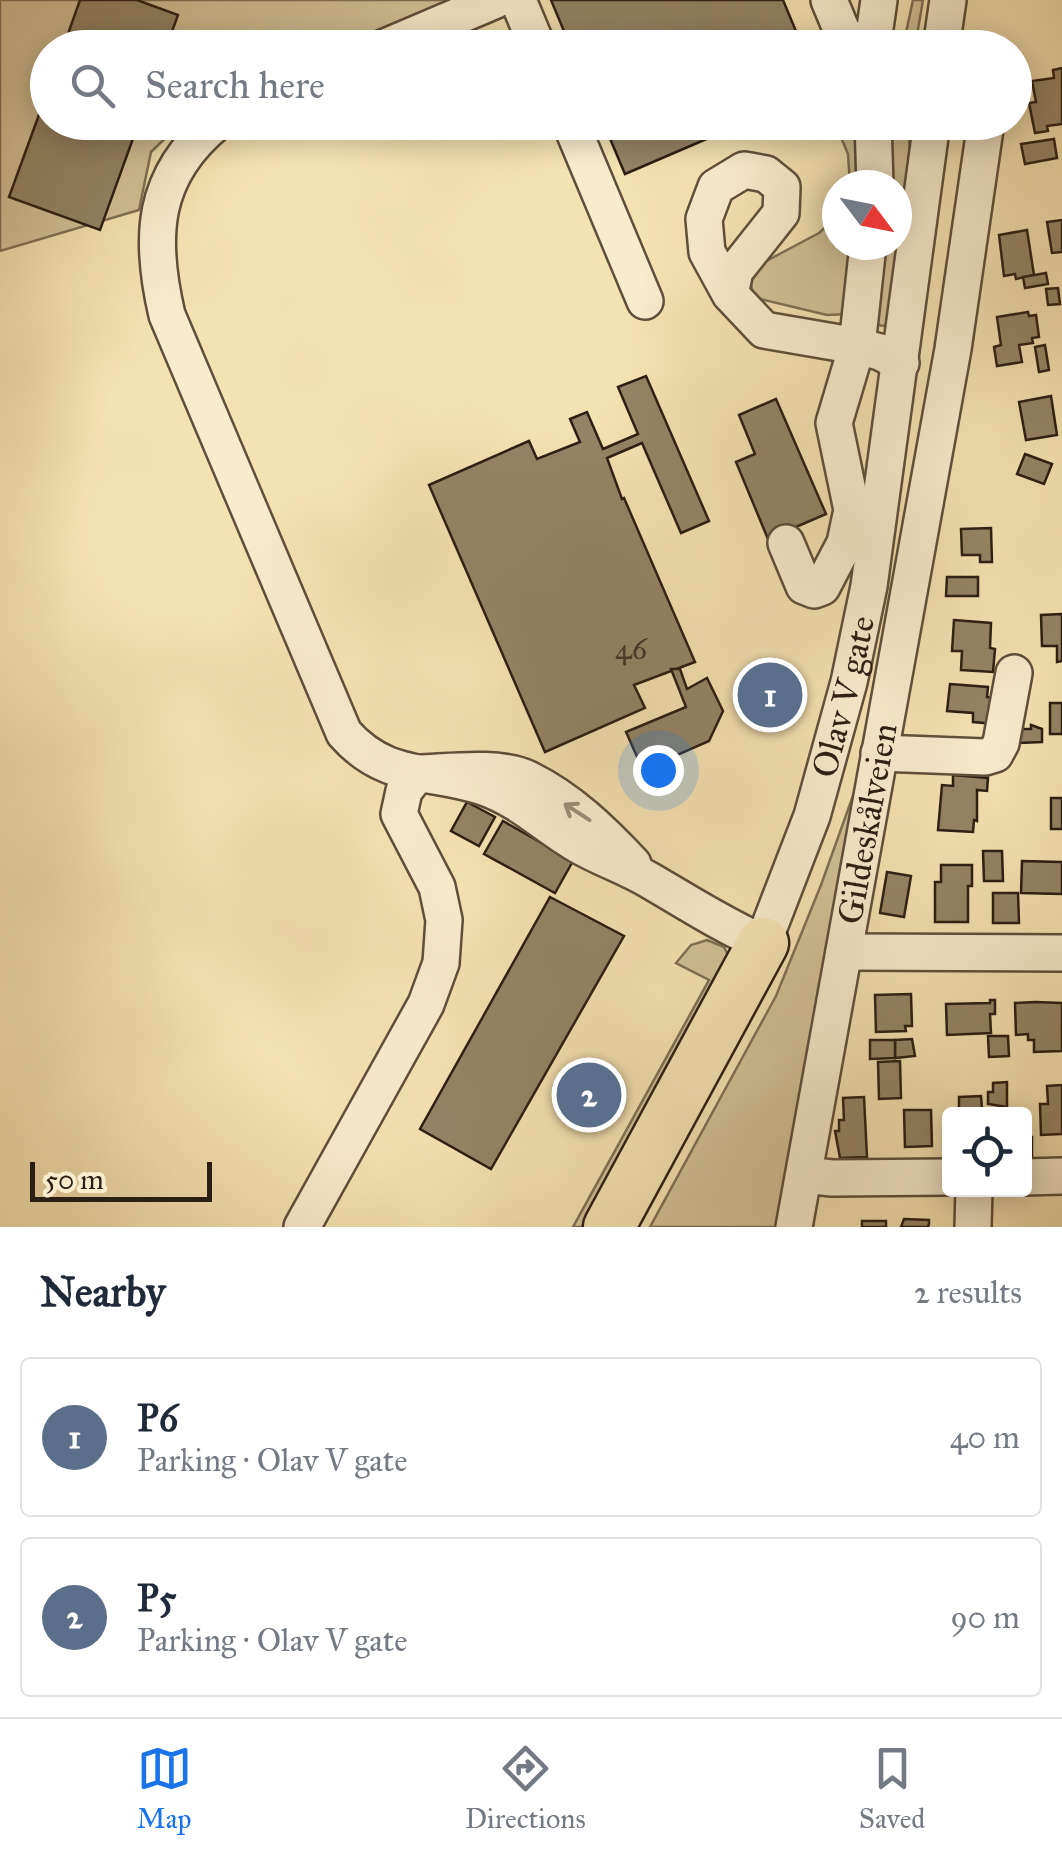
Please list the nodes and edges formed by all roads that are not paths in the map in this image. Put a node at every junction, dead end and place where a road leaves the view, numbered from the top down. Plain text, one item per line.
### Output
1 (496, 0) edge
2 (518, 0) edge
3 (828, 0) edge
4 (879, 0) edge
5 (948, 0) edge
6 (425, 30) edge
7 (530, 30) edge
8 (841, 30) edge
9 (875, 30) edge
10 (944, 30) edge
11 (195, 140) edge
12 (578, 140) edge
13 (874, 140) edge
14 (930, 140) edge
15 (983, 140) edge
16 (875, 170) edge
17 (866, 260) edge
18 (730, 294) dead end
19 (645, 301) dead end
20 (858, 337) junction
21 (902, 349) junction
22 (786, 543) dead end
23 (1014, 672) dead end
24 (880, 753) junction
25 (362, 754) junction
26 (418, 773) junction
27 (399, 814) junction
28 (763, 943) junction
29 (844, 952) junction
30 (1062, 954) edge
31 (804, 1175) junction
32 (1062, 1176) edge
33 (1032, 1177) edge
34 (942, 1178) edge
35 (974, 1197) edge
36 (302, 1227) edge
37 (609, 1227) edge
38 (794, 1227) edge
39 (973, 1227) edge

1 - 6 street
2 - 7 street
3 - 8 street
4 - 9 street
5 - 10 street
11 - 25 street
12 - 19 street
13 - 16 street
14 - 21 street, Olav V gate
15 - 24 street, Gildeskålveien
17 - 20 street
18 - 20 street
20 - 21 street
20 - 22 street
21 - 28 street, Olav V gate
23 - 24 street
24 - 29 street, Gildeskålveien
25 - 26 street
25 - 27 street
26 - 27 street
26 - 28 street
27 - 36 street
28 - 37 highway, Olav V gate
29 - 30 street
29 - 31 street, Gildeskålveien
31 - 34 street
31 - 38 street, Gildeskålveien
32 - 33 street
35 - 39 street

